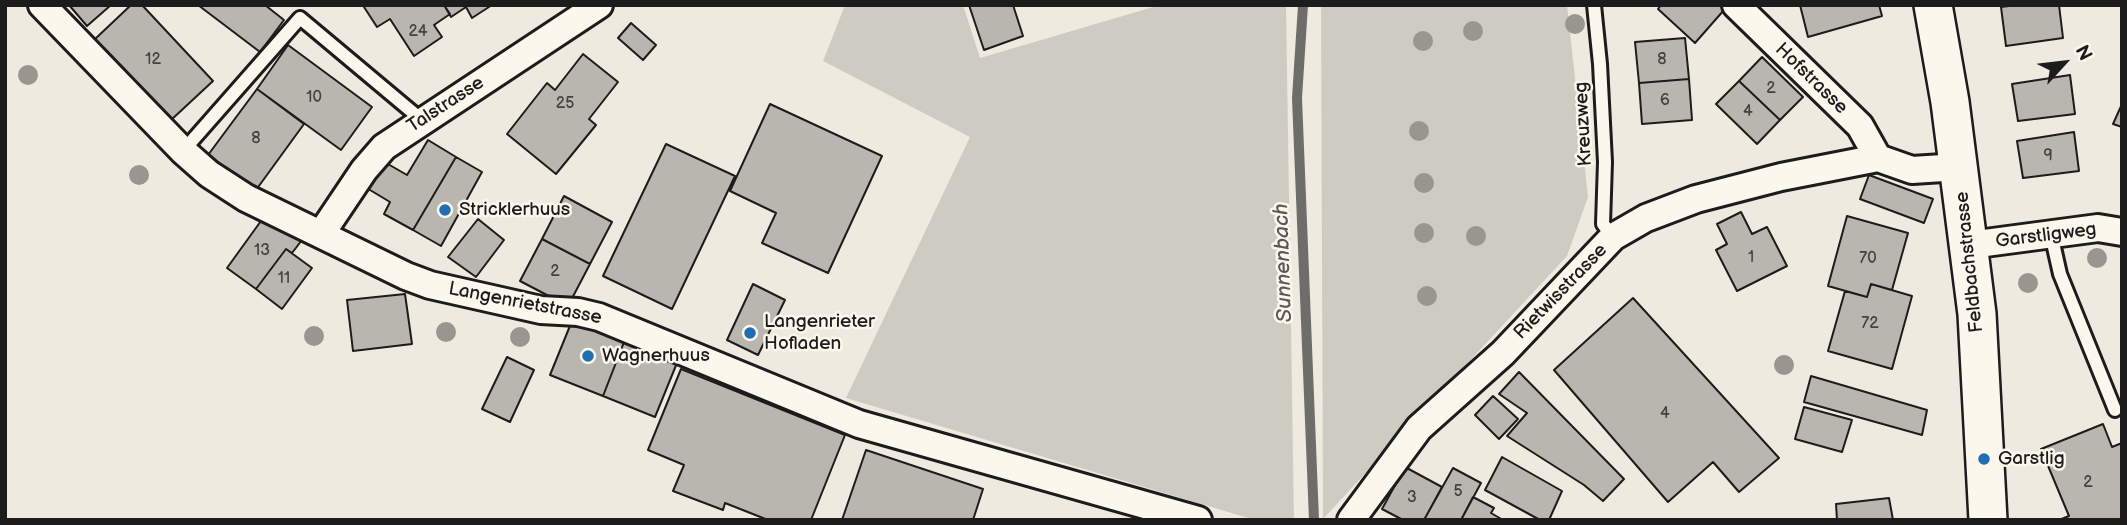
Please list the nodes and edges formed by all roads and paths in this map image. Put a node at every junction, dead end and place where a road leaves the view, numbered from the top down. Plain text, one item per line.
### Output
1 (42, 5) edge
2 (1594, 5) edge
3 (1736, 5) edge
4 (1933, 5) edge
5 (584, 9) edge
6 (423, 121) junction
7 (183, 151) junction
8 (1878, 158) junction
9 (1959, 167) junction
10 (2122, 232) edge
11 (321, 234) junction
12 (2051, 234) junction
13 (1613, 237) junction
14 (1969, 245) junction
15 (2115, 410) dead end
16 (1198, 520) edge
17 (1351, 520) edge
18 (1988, 520) edge

1 - 7 street, Langenrietstrasse
2 - 13 lane, Kreuzweg
3 - 8 street, Hofstrasse
4 - 9 main road, Feldbachstrasse
5 - 6 street, Talstrasse
6 - 7 lane
6 - 11 street, Talstrasse
7 - 11 street, Langenrietstrasse
8 - 9 street
8 - 13 street, Rietwisstrasse
9 - 14 main road, Feldbachstrasse
10 - 12 street, Garstligweg
11 - 16 street, Langenrietstrasse
12 - 14 street, Garstligweg
12 - 15 lane
13 - 17 street, Rietwisstrasse
14 - 18 main road, Feldbachstrasse

